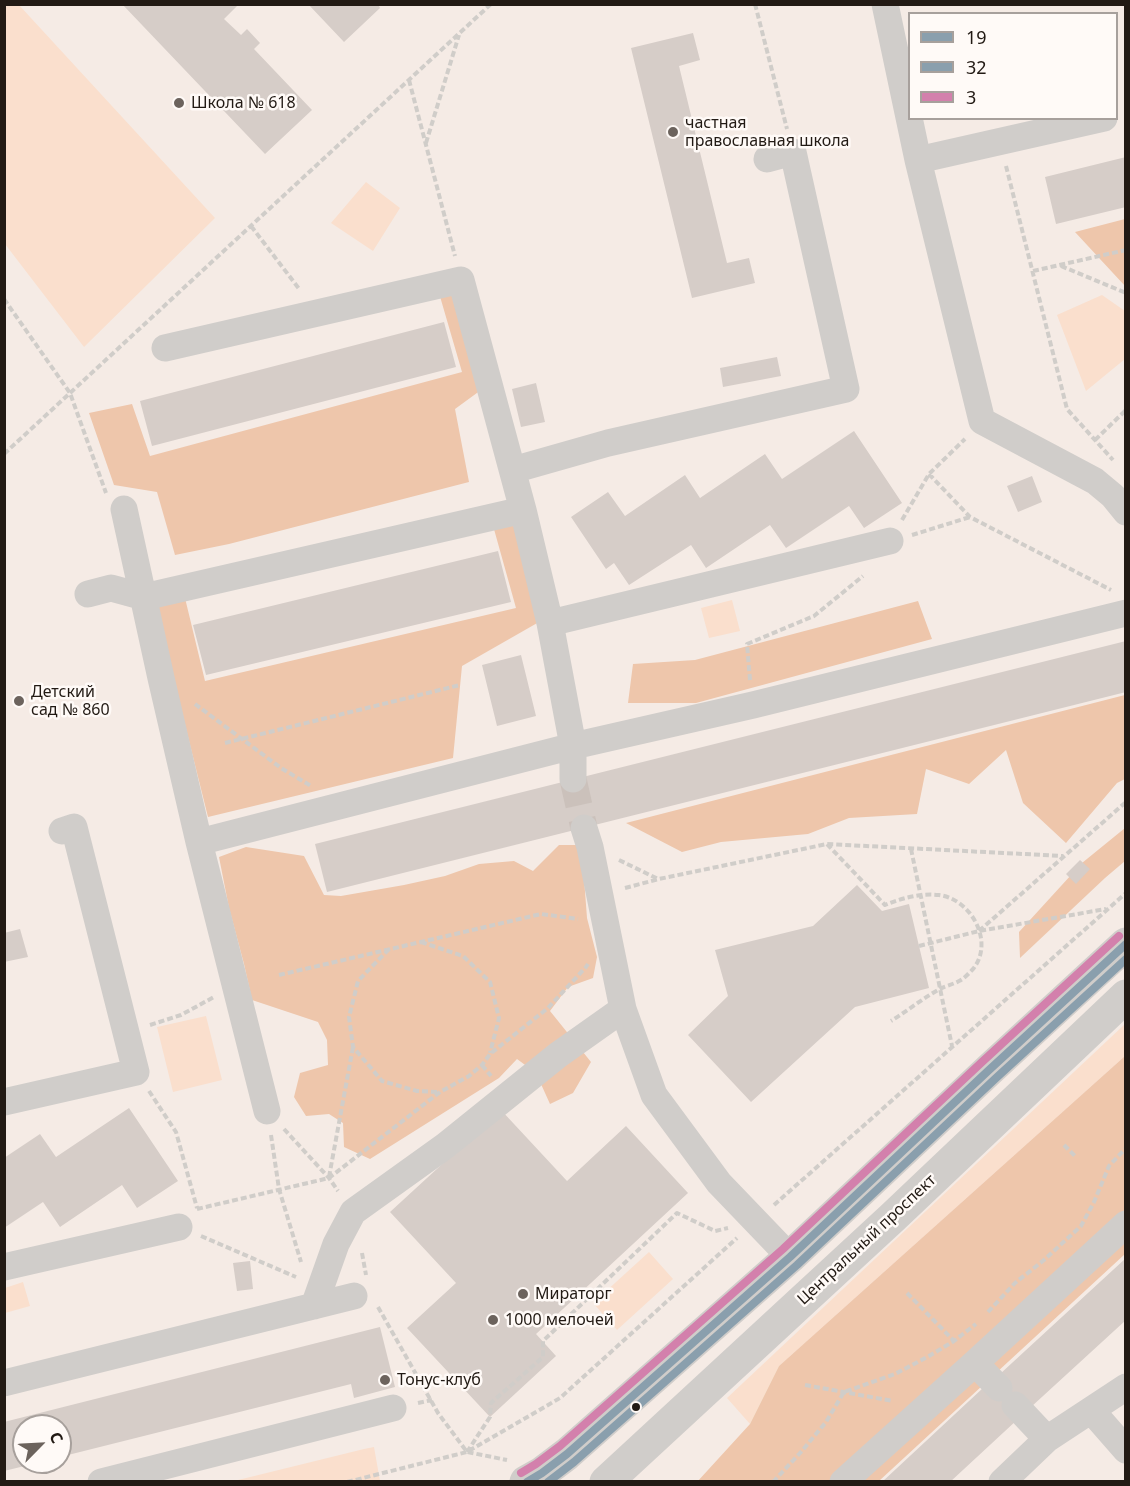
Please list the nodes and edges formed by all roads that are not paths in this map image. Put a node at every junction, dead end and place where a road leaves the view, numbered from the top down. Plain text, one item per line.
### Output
1 (885, 4) edge
2 (908, 113) edge
3 (910, 120) edge
4 (1095, 120) edge
5 (766, 159) dead end
6 (918, 160) junction
7 (165, 348) dead end
8 (513, 470) junction
9 (1120, 488) edge
10 (124, 509) dead end
11 (523, 510) junction
12 (890, 542) road end
13 (88, 594) dead end
14 (144, 597) junction
15 (1120, 602) edge
16 (550, 622) junction
17 (573, 746) junction
18 (573, 779) tunnel mouth
19 (62, 831) dead end
20 (587, 837) tunnel mouth
21 (199, 842) junction
22 (1124, 946) edge
23 (1125, 996) edge
24 (623, 1009) junction
25 (4, 1102) edge
26 (267, 1111) road end
27 (188, 1218) road end
28 (1125, 1224) edge
29 (790, 1257) junction
30 (4, 1267) edge
31 (311, 1294) junction
32 (366, 1294) road end
33 (975, 1364) junction
34 (4, 1383) edge
35 (1125, 1387) edge
36 (393, 1408) dead end
37 (1091, 1410) junction
38 (1047, 1439) junction
39 (1125, 1450) edge
40 (519, 1474) edge
41 (101, 1482) edge
42 (606, 1482) edge
43 (843, 1482) edge
44 (1002, 1482) edge

1 - 2 lane
3 - 6 lane
4 - 6 lane
5 - 8 lane
6 - 9 lane
7 - 8 lane
8 - 11 lane
10 - 14 lane
11 - 14 lane
11 - 16 lane
12 - 16 lane
13 - 14 lane
14 - 21 lane
15 - 17 lane
16 - 17 lane
17 - 18 lane
17 - 21 lane
19 - 25 lane
20 - 24 lane
21 - 26 lane
22 - 29 main road
23 - 42 main road, Центральный проспект
24 - 29 lane
24 - 31 lane
27 - 30 lane
28 - 33 lane
29 - 40 main road
31 - 32 lane
31 - 34 lane
33 - 38 lane
33 - 43 lane
35 - 37 lane
36 - 41 lane
37 - 38 lane
37 - 39 lane
38 - 44 lane

